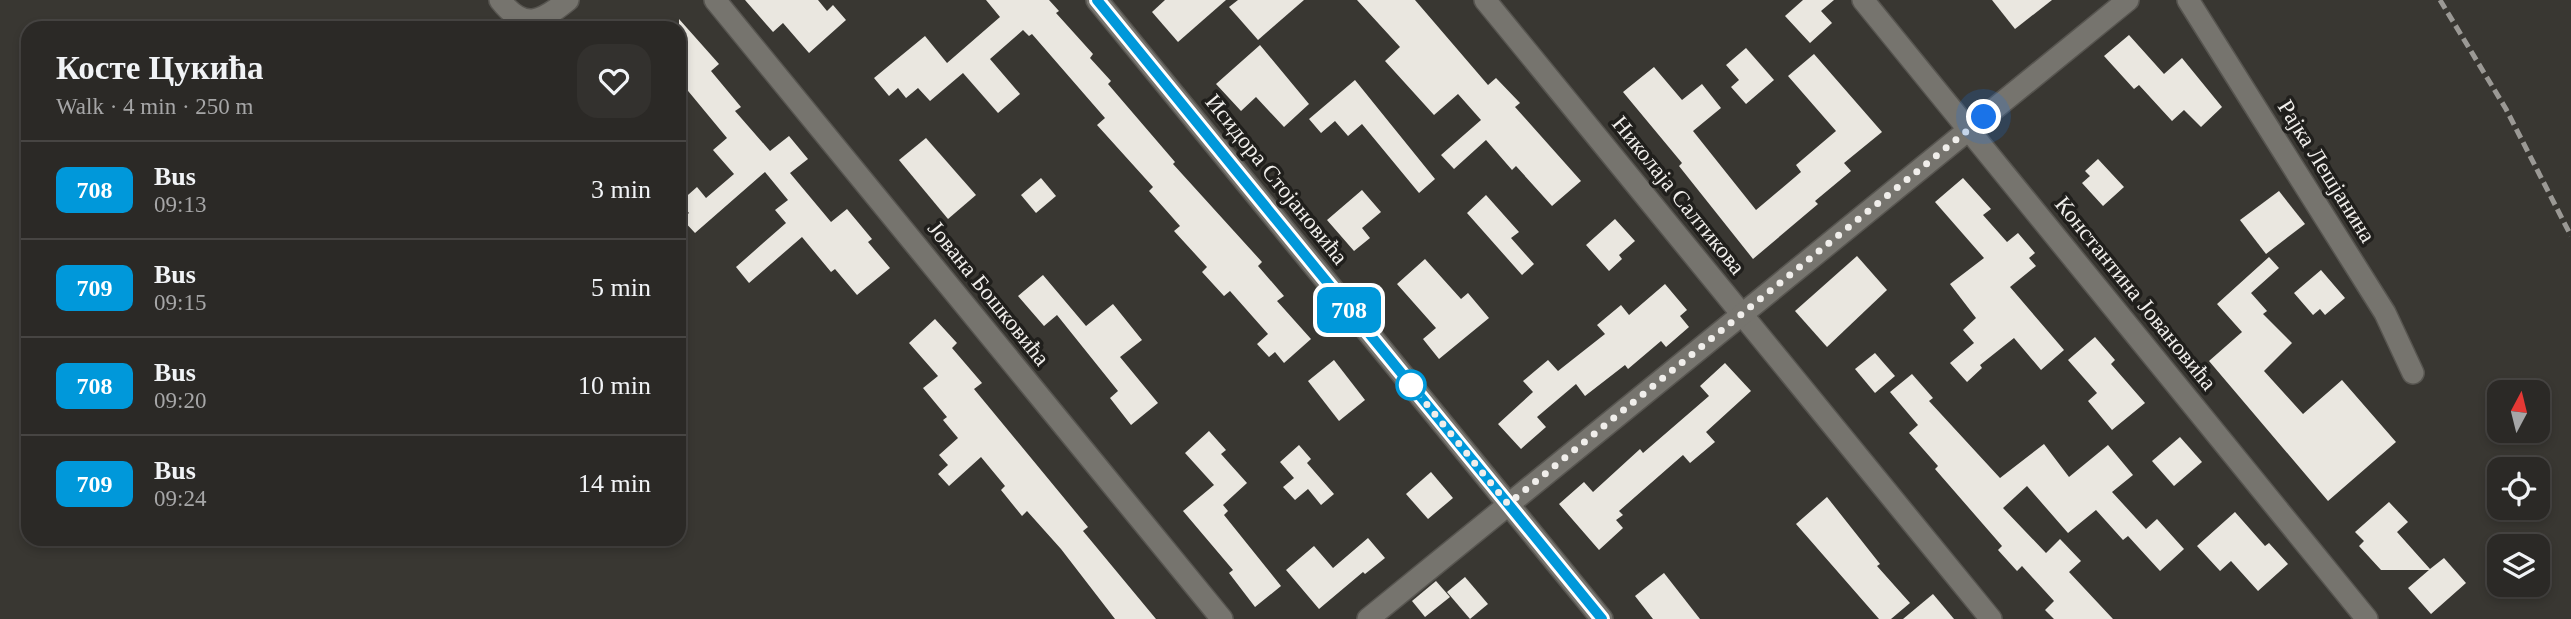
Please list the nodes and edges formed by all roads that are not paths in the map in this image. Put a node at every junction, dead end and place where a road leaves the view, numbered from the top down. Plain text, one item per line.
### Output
1 (500, 0) edge
2 (568, 0) edge
3 (715, 0) edge
4 (1097, 0) edge
5 (1485, 0) edge
6 (1863, 0) edge
7 (2128, 0) edge
8 (2188, 0) edge
9 (1969, 129) junction
10 (1741, 313) junction
11 (2413, 373) dead end
12 (1508, 504) junction
13 (1222, 619) edge
14 (1368, 619) edge
15 (1602, 619) edge
16 (1991, 619) edge
17 (2368, 619) edge

1 - 2 street
3 - 13 street, Јована Бошковића
4 - 12 street, Исидора Стојановића
5 - 10 street, Николаја Салтикова
6 - 9 street, Константина Јовановића
7 - 9 street
8 - 11 street, Рајка Лешјанина
9 - 10 street
9 - 17 street, Константина Јовановића
10 - 12 street
10 - 16 street, Николаја Салтикова
12 - 14 street
12 - 15 street, Исидора Стојановића

